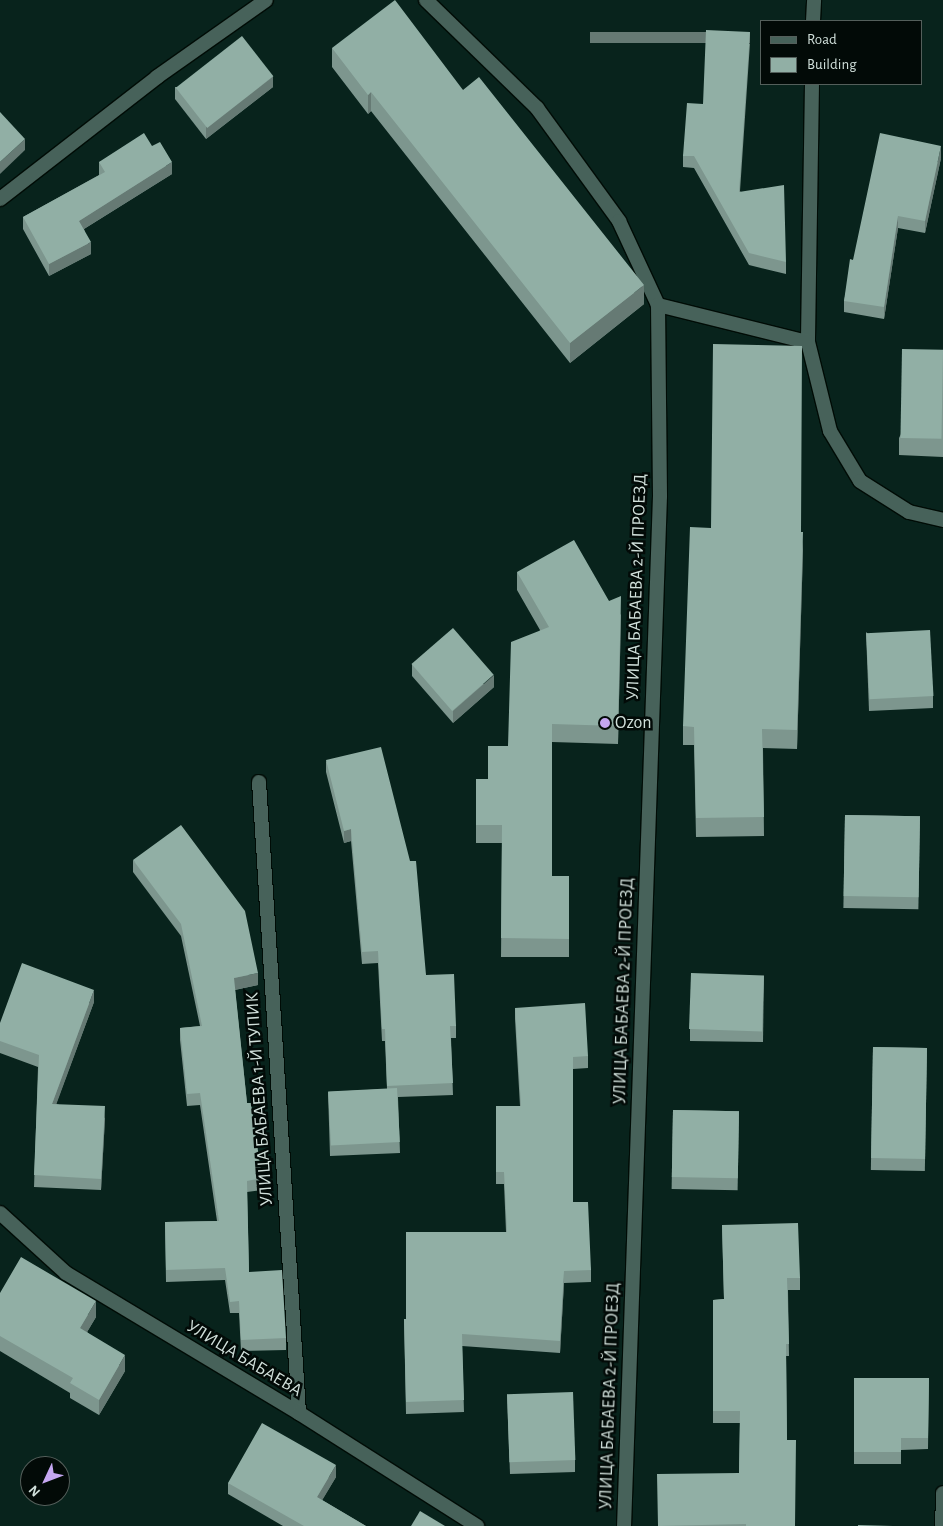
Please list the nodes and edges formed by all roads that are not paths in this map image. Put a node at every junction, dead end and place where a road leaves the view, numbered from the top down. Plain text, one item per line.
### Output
1 (266, 0) edge
2 (426, 0) edge
3 (814, 0) edge
4 (814, 20) edge
5 (812, 85) edge
6 (0, 199) edge
7 (658, 305) junction
8 (808, 342) junction
9 (943, 520) edge
10 (259, 782) dead end
11 (0, 1213) edge
12 (299, 1414) junction
13 (943, 1493) edge
14 (477, 1526) edge
15 (624, 1526) edge
16 (942, 1526) edge

1 - 6 street
2 - 7 street, УЛИЦА БАБАЕВА 2-Й ПРОЕЗД
3 - 4 street
5 - 8 street
7 - 8 street
7 - 15 street, УЛИЦА БАБАЕВА 2-Й ПРОЕЗД
8 - 9 street
10 - 12 street, УЛИЦА БАБАЕВА 1-Й ТУПИК
11 - 12 street, УЛИЦА БАБАЕВА
12 - 14 street, УЛИЦА БАБАЕВА
13 - 16 street

